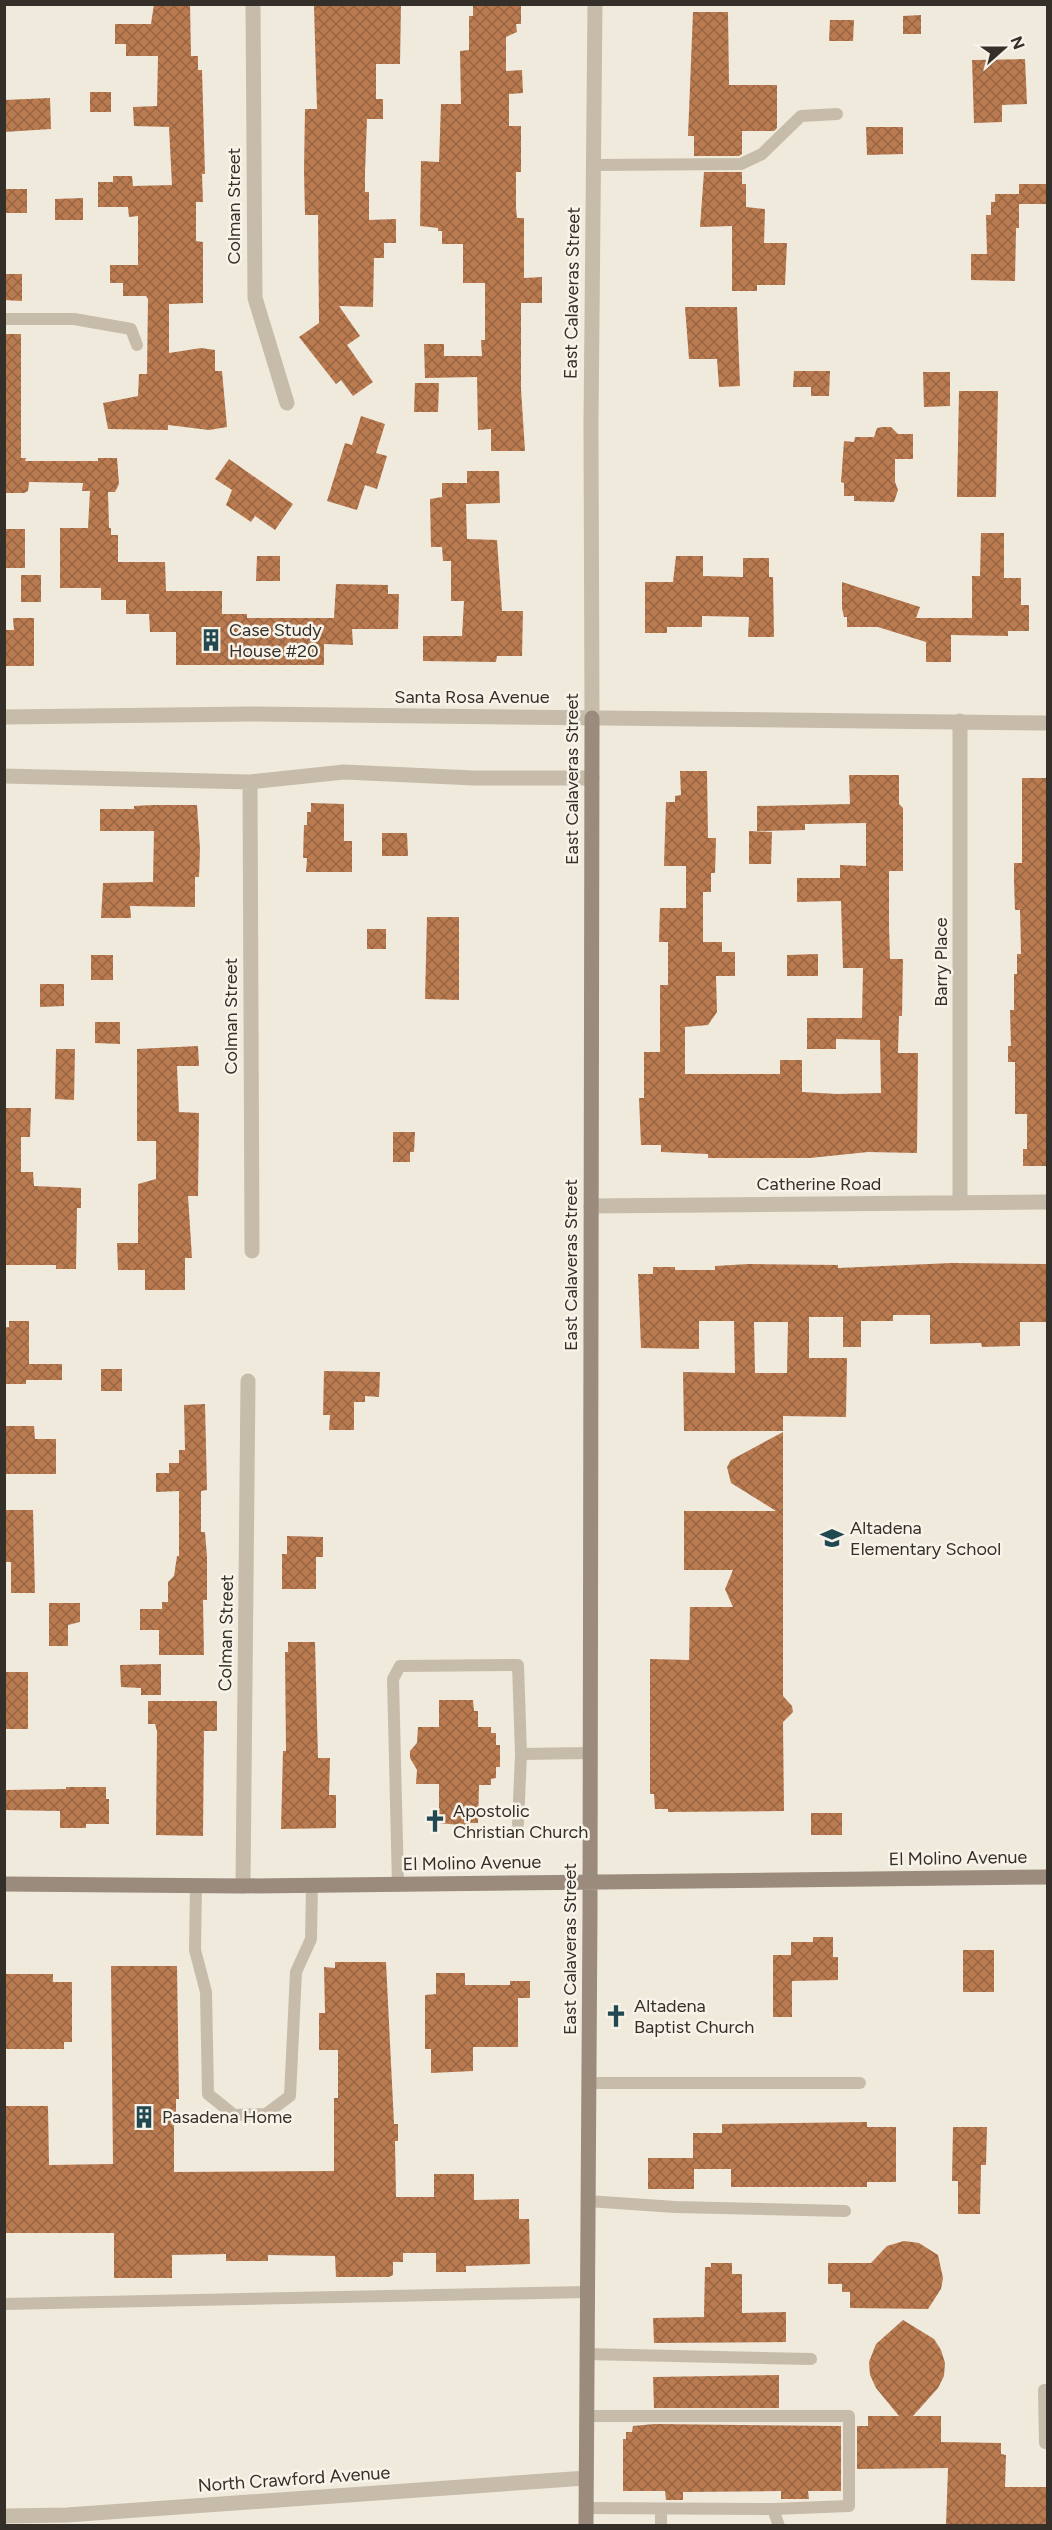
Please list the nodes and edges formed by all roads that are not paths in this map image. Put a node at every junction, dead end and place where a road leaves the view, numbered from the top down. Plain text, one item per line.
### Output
1 (253, 4) edge
2 (595, 4) edge
3 (837, 114) dead end
4 (593, 165) junction
5 (4, 319) edge
6 (138, 345) dead end
7 (287, 403) dead end
8 (4, 717) edge
9 (592, 718) junction
10 (960, 721) junction
11 (1047, 723) edge
12 (4, 776) edge
13 (592, 778) junction
14 (250, 782) junction
15 (1047, 1202) edge
16 (960, 1203) junction
17 (591, 1206) junction
18 (252, 1251) dead end
19 (248, 1381) dead end
20 (590, 1753) junction
21 (521, 1754) junction
22 (518, 1824) dead end
23 (1047, 1876) edge
24 (590, 1881) junction
25 (4, 1884) edge
26 (398, 1884) junction
27 (312, 1885) junction
28 (196, 1886) junction
29 (243, 1886) junction
30 (589, 2083) junction
31 (860, 2084) dead end
32 (588, 2200) junction
33 (845, 2211) dead end
34 (587, 2292) junction
35 (4, 2304) edge
36 (586, 2354) junction
37 (811, 2359) dead end
38 (1047, 2390) edge
39 (586, 2416) junction
40 (1045, 2443) dead end
41 (586, 2478) junction
42 (586, 2508) junction
43 (661, 2509) junction
44 (773, 2509) junction
45 (4, 2516) edge
46 (586, 2526) edge
47 (661, 2526) edge
48 (779, 2526) edge

1 - 7 street, Colman Street
2 - 4 street, East Calaveras Street
3 - 4 lane
4 - 9 street, East Calaveras Street
5 - 6 lane
8 - 9 street, Santa Rosa Avenue
9 - 10 street, Santa Rosa Avenue
9 - 13 street, East Calaveras Street
10 - 11 street, Santa Rosa Avenue
10 - 16 street, Barry Place
12 - 14 street
13 - 14 street
13 - 17 street, East Calaveras Street
14 - 18 street, Colman Street
15 - 16 street, Catherine Road
16 - 17 street, Catherine Road
17 - 20 street, East Calaveras Street
19 - 29 street, Colman Street
20 - 21 lane
20 - 24 street, East Calaveras Street
21 - 22 lane
21 - 26 lane
23 - 24 street, El Molino Avenue
24 - 26 street, El Molino Avenue
24 - 30 street, East Calaveras Street
25 - 28 street, El Molino Avenue
26 - 27 street, El Molino Avenue
27 - 28 lane
27 - 29 street, El Molino Avenue
28 - 29 street, El Molino Avenue
30 - 31 lane
30 - 32 street, East Calaveras Street
32 - 33 lane
32 - 34 street, East Calaveras Street
34 - 35 lane
34 - 36 street, East Calaveras Street
36 - 37 lane
36 - 39 street, East Calaveras Street
38 - 40 lane
39 - 41 street, East Calaveras Street
39 - 44 lane
41 - 42 street, East Calaveras Street
41 - 45 street, North Crawford Avenue
42 - 43 lane
42 - 46 street, East Calaveras Street
43 - 44 lane
43 - 47 lane
44 - 48 lane

